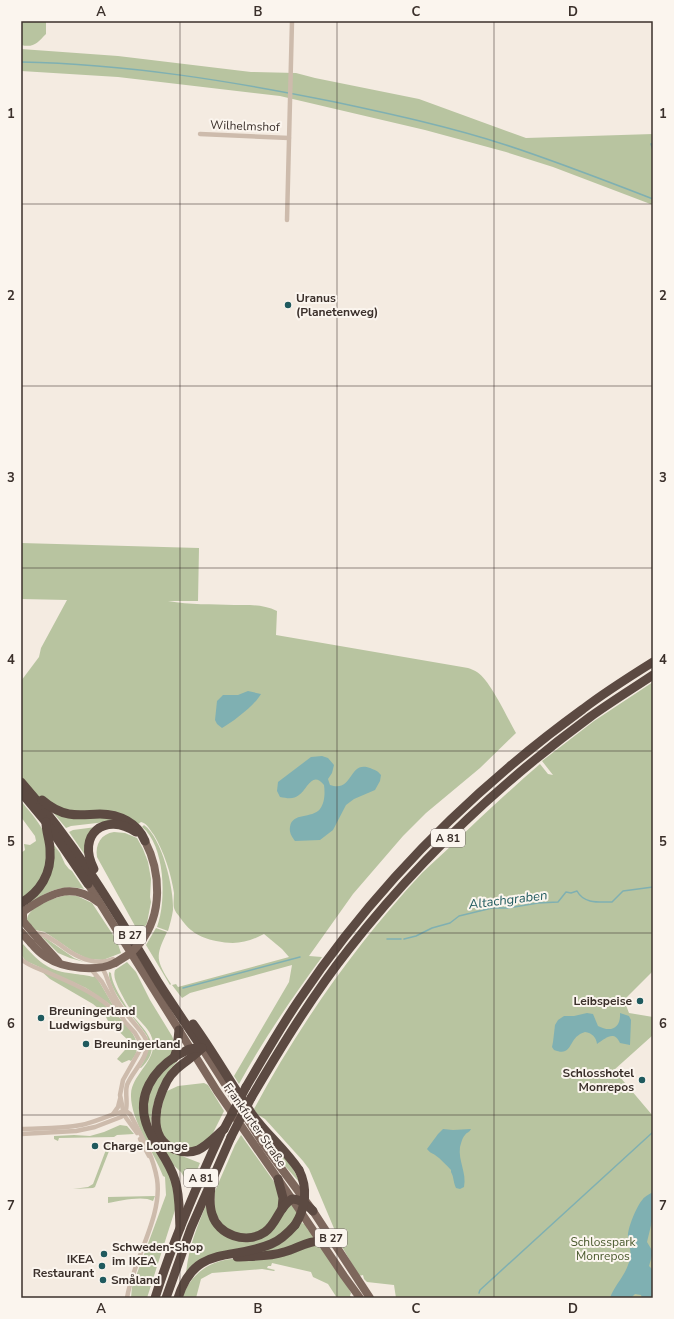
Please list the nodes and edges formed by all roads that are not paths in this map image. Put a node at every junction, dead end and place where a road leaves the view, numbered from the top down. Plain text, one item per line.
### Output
1 (292, 21) edge
2 (200, 134) dead end
3 (289, 138) junction
4 (287, 220) dead end
5 (653, 662) edge
6 (653, 675) edge
7 (21, 782) edge
8 (21, 792) edge
9 (32, 795) junction
10 (46, 822) junction
11 (145, 841) junction
12 (88, 884) joint
13 (100, 887) junction
14 (101, 904) junction
15 (22, 909) edge
16 (24, 930) edge
17 (21, 941) edge
18 (141, 952) junction
19 (21, 959) edge
20 (60, 963) junction
21 (91, 965) junction
22 (109, 965) junction
23 (125, 1022) junction
24 (179, 1030) junction
25 (202, 1048) junction
26 (192, 1053) junction
27 (174, 1058) junction
28 (120, 1099) junction
29 (124, 1112) junction
30 (113, 1114) junction
31 (51, 1128) junction
32 (224, 1128) junction
33 (21, 1129) edge
34 (21, 1134) edge
35 (51, 1134) junction
36 (212, 1176) junction
37 (278, 1179) junction
38 (292, 1199) junction
39 (282, 1210) junction
40 (314, 1211) junction
41 (180, 1228) junction
42 (320, 1241) junction
43 (199, 1266) junction
44 (127, 1298) edge
45 (155, 1298) edge
46 (166, 1298) edge
47 (178, 1298) edge
48 (360, 1298) edge
49 (370, 1298) edge

1 - 3 street, Wilhelmshof
2 - 3 street, Wilhelmshof
3 - 4 street, Wilhelmshof
5 - 32 highway, A 81, bridge
6 - 36 highway, A 81, bridge
7 - 9 highway, B 27
8 - 10 highway, B 27
9 - 11 highway
9 - 13 highway, B 27
10 - 12 highway, B 27
10 - 15 highway
11 - 13 highway
11 - 22 main road, bridge
12 - 14 main road, B 27
13 - 18 highway, B 27
14 - 15 main road
14 - 24 main road, Frankfurter Straße / B 27
15 - 16 main road
16 - 20 main road, bridge
16 - 20 main road, bridge
17 - 21 street
18 - 25 highway, Frankfurter Straße / B 27
18 - 43 highway, bridge
19 - 23 street
20 - 21 main road
21 - 22 main road
21 - 22 street
21 - 23 street
22 - 29 street
23 - 28 street
24 - 26 main road, Frankfurter Straße / B 27
24 - 27 highway
25 - 26 highway
25 - 40 main road, Frankfurter Straße / B 27
26 - 27 highway
26 - 32 highway
26 - 37 main road, Frankfurter Straße / B 27
27 - 41 highway
28 - 29 street
28 - 30 street
29 - 30 street
29 - 35 street
29 - 44 street
30 - 31 street
31 - 33 street
31 - 35 street
32 - 41 highway, A 81
34 - 35 street
36 - 39 highway
36 - 46 highway, A 81
37 - 38 main road, Frankfurter Straße / B 27
37 - 39 highway
38 - 39 highway
38 - 40 highway, B 27
38 - 42 main road, Frankfurter Straße / B 27
40 - 49 main road, Frankfurter Straße / B 27
41 - 45 highway, A 81
42 - 43 highway
42 - 48 main road, Frankfurter Straße / B 27
43 - 47 highway

